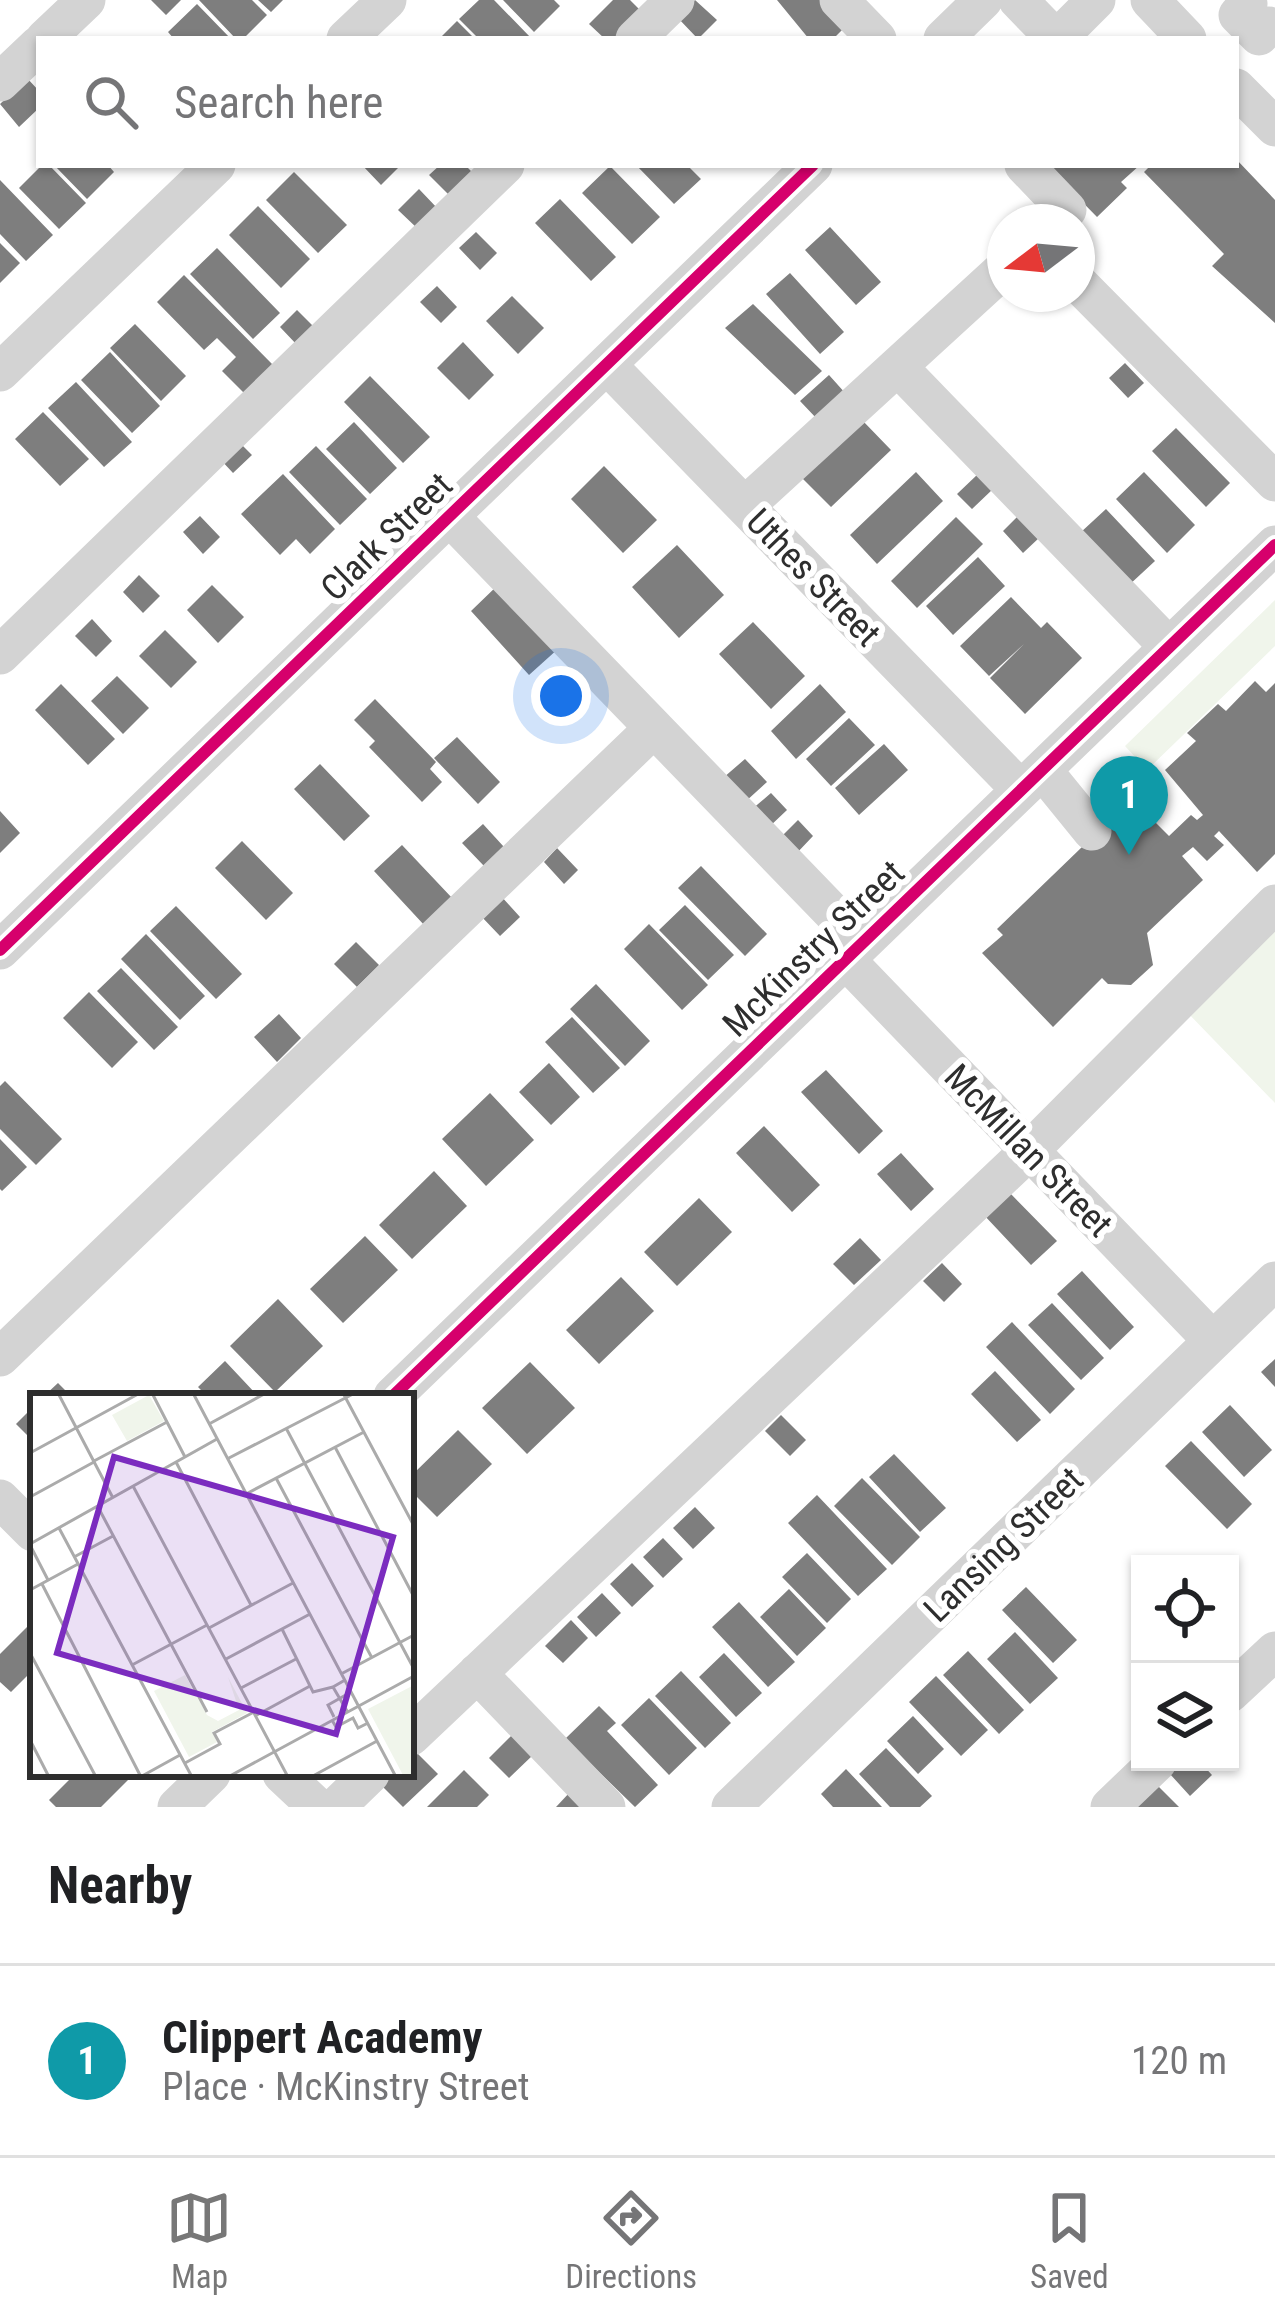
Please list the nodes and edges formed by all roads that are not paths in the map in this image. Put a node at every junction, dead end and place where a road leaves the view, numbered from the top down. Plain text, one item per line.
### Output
1 (86, 0) edge
2 (387, 0) edge
3 (675, 0) edge
4 (839, 0) edge
5 (983, 0) edge
6 (1018, 0) edge
7 (1096, 0) edge
8 (1150, 0) edge
9 (1219, 25) edge
10 (48, 36) edge
11 (349, 36) edge
12 (638, 36) edge
13 (874, 36) edge
14 (946, 36) edge
15 (1054, 36) edge
16 (1060, 36) edge
17 (36, 48) edge
18 (0, 82) edge
19 (1239, 91) edge
20 (1275, 127) edge
21 (212, 168) edge
22 (502, 168) edge
23 (810, 168) edge
24 (1027, 168) edge
25 (1060, 204) edge
26 (987, 285) edge
27 (1095, 300) edge
28 (607, 365) junction
29 (898, 368) junction
30 (0, 373) edge
31 (1275, 482) edge
32 (746, 506) junction
33 (450, 517) junction
34 (1275, 544) edge
35 (1169, 647) junction
36 (0, 655) edge
37 (654, 728) junction
38 (1037, 786) junction
39 (1092, 831) dead end
40 (1275, 904) edge
41 (0, 950) edge
42 (854, 951) junction
43 (1029, 1151) junction
44 (1275, 1281) edge
45 (1214, 1341) junction
46 (0, 1358) edge
47 (396, 1393) edge
48 (0, 1499) edge
49 (30, 1529) edge
50 (1275, 1651) edge
51 (477, 1673) junction
52 (1239, 1685) edge
53 (414, 1733) edge
54 (1148, 1771) edge
55 (208, 1777) edge
56 (285, 1777) edge
57 (367, 1777) edge
58 (177, 1807) edge
59 (317, 1807) edge
60 (336, 1807) edge
61 (606, 1807) edge
62 (731, 1807) edge
63 (1110, 1807) edge

1 - 10 street
2 - 11 street
3 - 12 street
4 - 13 street
5 - 14 street
6 - 15 street
7 - 16 street
8 - 9 street
17 - 18 street
19 - 20 street
21 - 30 street
22 - 36 street
23 - 28 street, Clark Street
24 - 25 street
26 - 29 street
27 - 31 street
28 - 32 street, Uthes Street
28 - 33 street, Clark Street
29 - 32 street
29 - 35 street
32 - 38 street, Uthes Street
33 - 37 street, McMillan Street
33 - 41 street, Clark Street
34 - 35 street, McKinstry Street
35 - 38 street, McKinstry Street
37 - 42 street, McMillan Street
37 - 46 street
38 - 39 street, Uthes Street
38 - 42 street, McKinstry Street
40 - 43 street
42 - 43 street, McMillan Street
42 - 47 street, McKinstry Street
43 - 45 street, McMillan Street
43 - 51 street
44 - 45 street, Lansing Street
45 - 62 street, Lansing Street
48 - 49 street
50 - 52 street
51 - 53 street
51 - 61 street
54 - 63 street
55 - 58 street
56 - 59 street
57 - 60 street

